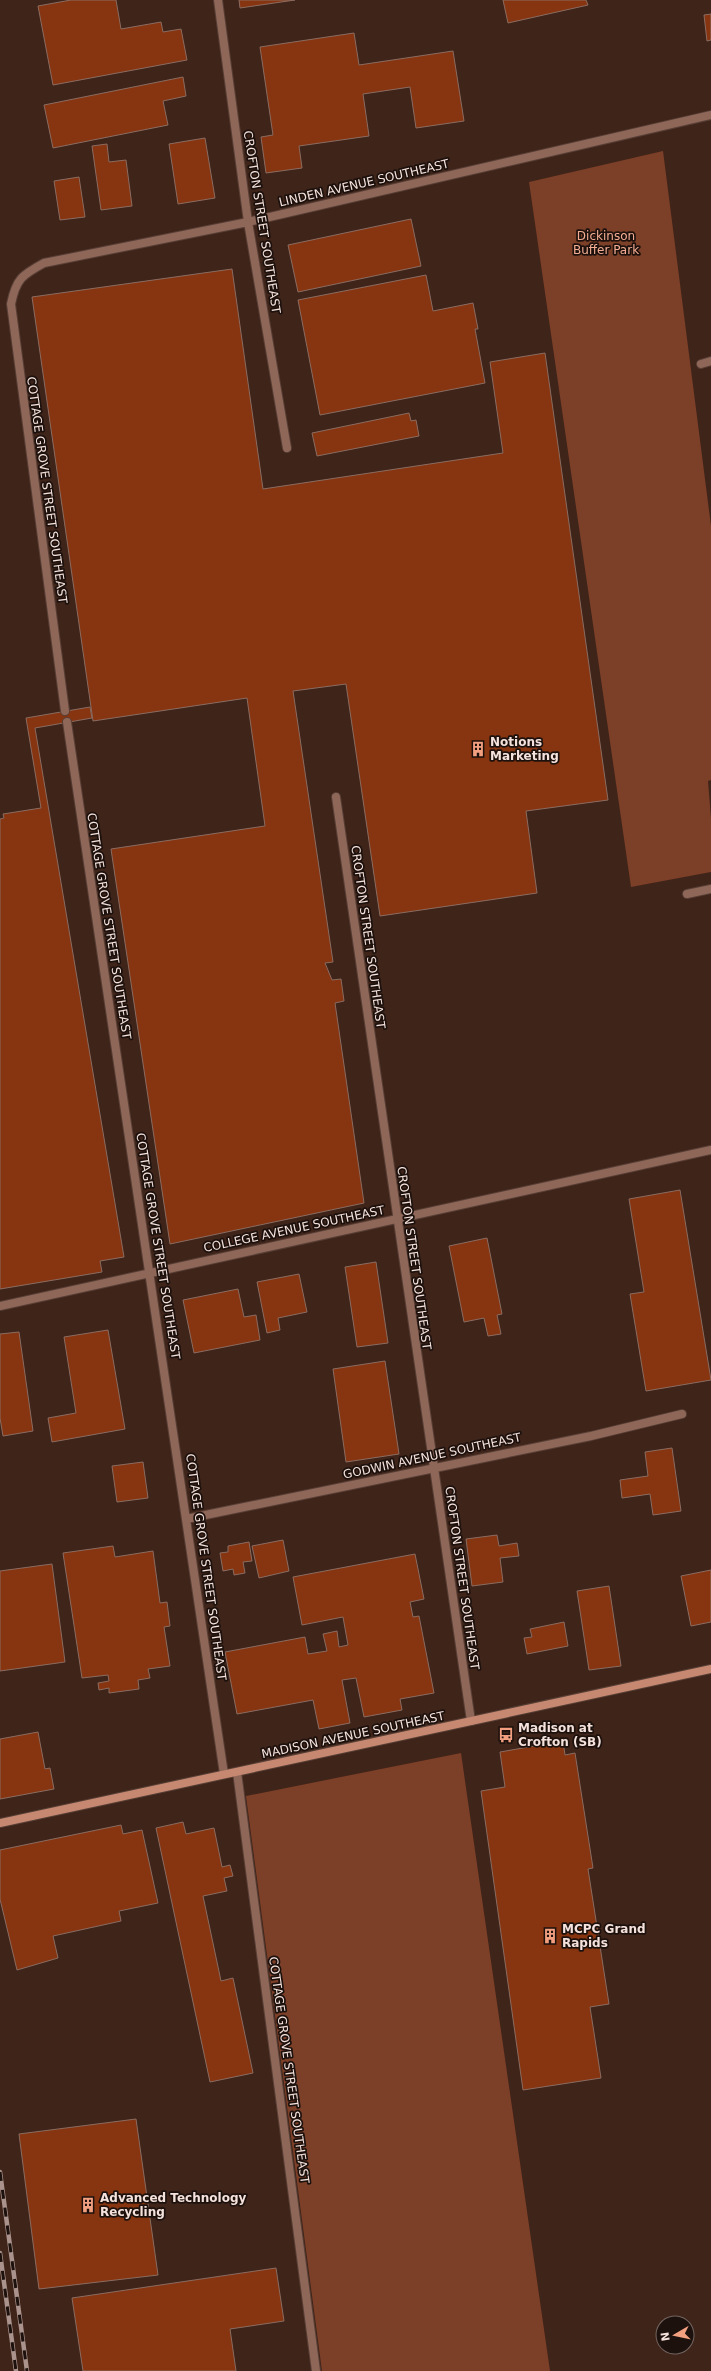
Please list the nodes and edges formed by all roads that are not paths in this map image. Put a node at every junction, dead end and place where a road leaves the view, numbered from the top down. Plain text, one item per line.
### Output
1 (218, 0) edge
2 (711, 115) edge
3 (248, 222) junction
4 (23, 275) joint
5 (711, 361) edge
6 (701, 364) dead end
7 (287, 448) dead end
8 (65, 711) dead end
9 (67, 722) dead end
10 (336, 797) dead end
11 (711, 889) edge
12 (687, 894) dead end
13 (711, 1150) edge
14 (396, 1219) junction
15 (150, 1272) junction
16 (0, 1306) edge
17 (682, 1414) dead end
18 (434, 1468) junction
19 (186, 1519) junction
20 (711, 1669) edge
21 (472, 1722) junction
22 (237, 1772) junction
23 (224, 1774) junction
24 (0, 1823) edge
25 (316, 2371) edge

1 - 3 street, CROFTON STREET SOUTHEAST
2 - 3 street, LINDEN AVENUE SOUTHEAST
3 - 4 street, LINDEN AVENUE SOUTHEAST
3 - 7 street, CROFTON STREET SOUTHEAST
4 - 8 street, COTTAGE GROVE STREET SOUTHEAST
5 - 6 street
9 - 15 street, COTTAGE GROVE STREET SOUTHEAST
10 - 14 street, CROFTON STREET SOUTHEAST
11 - 12 street
13 - 14 street, COLLEGE AVENUE SOUTHEAST
14 - 15 street, COLLEGE AVENUE SOUTHEAST
14 - 18 street, CROFTON STREET SOUTHEAST
15 - 16 street, COLLEGE AVENUE SOUTHEAST
15 - 19 street, COTTAGE GROVE STREET SOUTHEAST
17 - 18 street, GODWIN AVENUE SOUTHEAST
18 - 19 street, GODWIN AVENUE SOUTHEAST
18 - 21 street, CROFTON STREET SOUTHEAST
19 - 23 street, COTTAGE GROVE STREET SOUTHEAST
20 - 21 street, MADISON AVENUE SOUTHEAST
21 - 22 street, MADISON AVENUE SOUTHEAST
22 - 23 street, MADISON AVENUE SOUTHEAST
22 - 25 street, COTTAGE GROVE STREET SOUTHEAST
23 - 24 street, MADISON AVENUE SOUTHEAST

